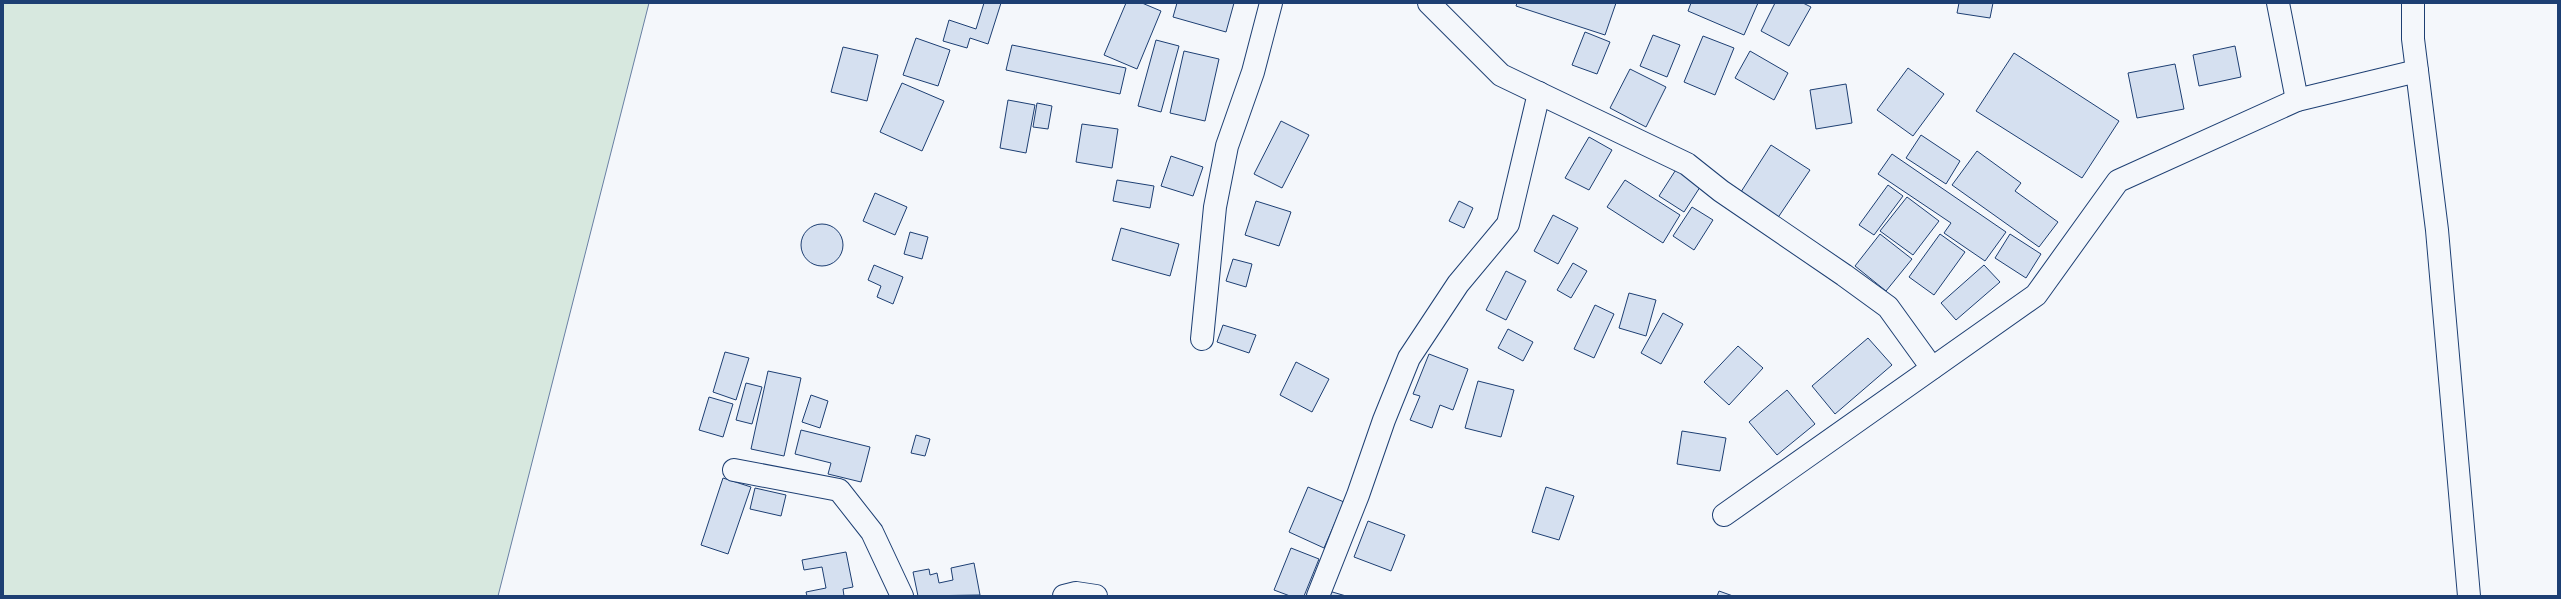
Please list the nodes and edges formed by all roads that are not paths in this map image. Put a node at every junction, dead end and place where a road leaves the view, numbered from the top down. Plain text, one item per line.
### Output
1 (1271, 3) edge
2 (1429, 3) edge
3 (2278, 3) edge
4 (2412, 3) edge
5 (2417, 71) junction
6 (1539, 93) junction
7 (2297, 100) junction
8 (1202, 339) dead end
9 (1932, 368) junction
10 (734, 470) dead end
11 (1724, 515) dead end
12 (902, 596) edge
13 (1064, 596) edge
14 (1096, 596) edge
15 (1318, 596) edge
16 (2468, 596) edge

1 - 8 street
2 - 6 street
3 - 7 street
4 - 5 street
5 - 7 street
5 - 16 street
6 - 9 street
6 - 15 street
7 - 9 street
9 - 11 street
10 - 12 street
13 - 14 street

